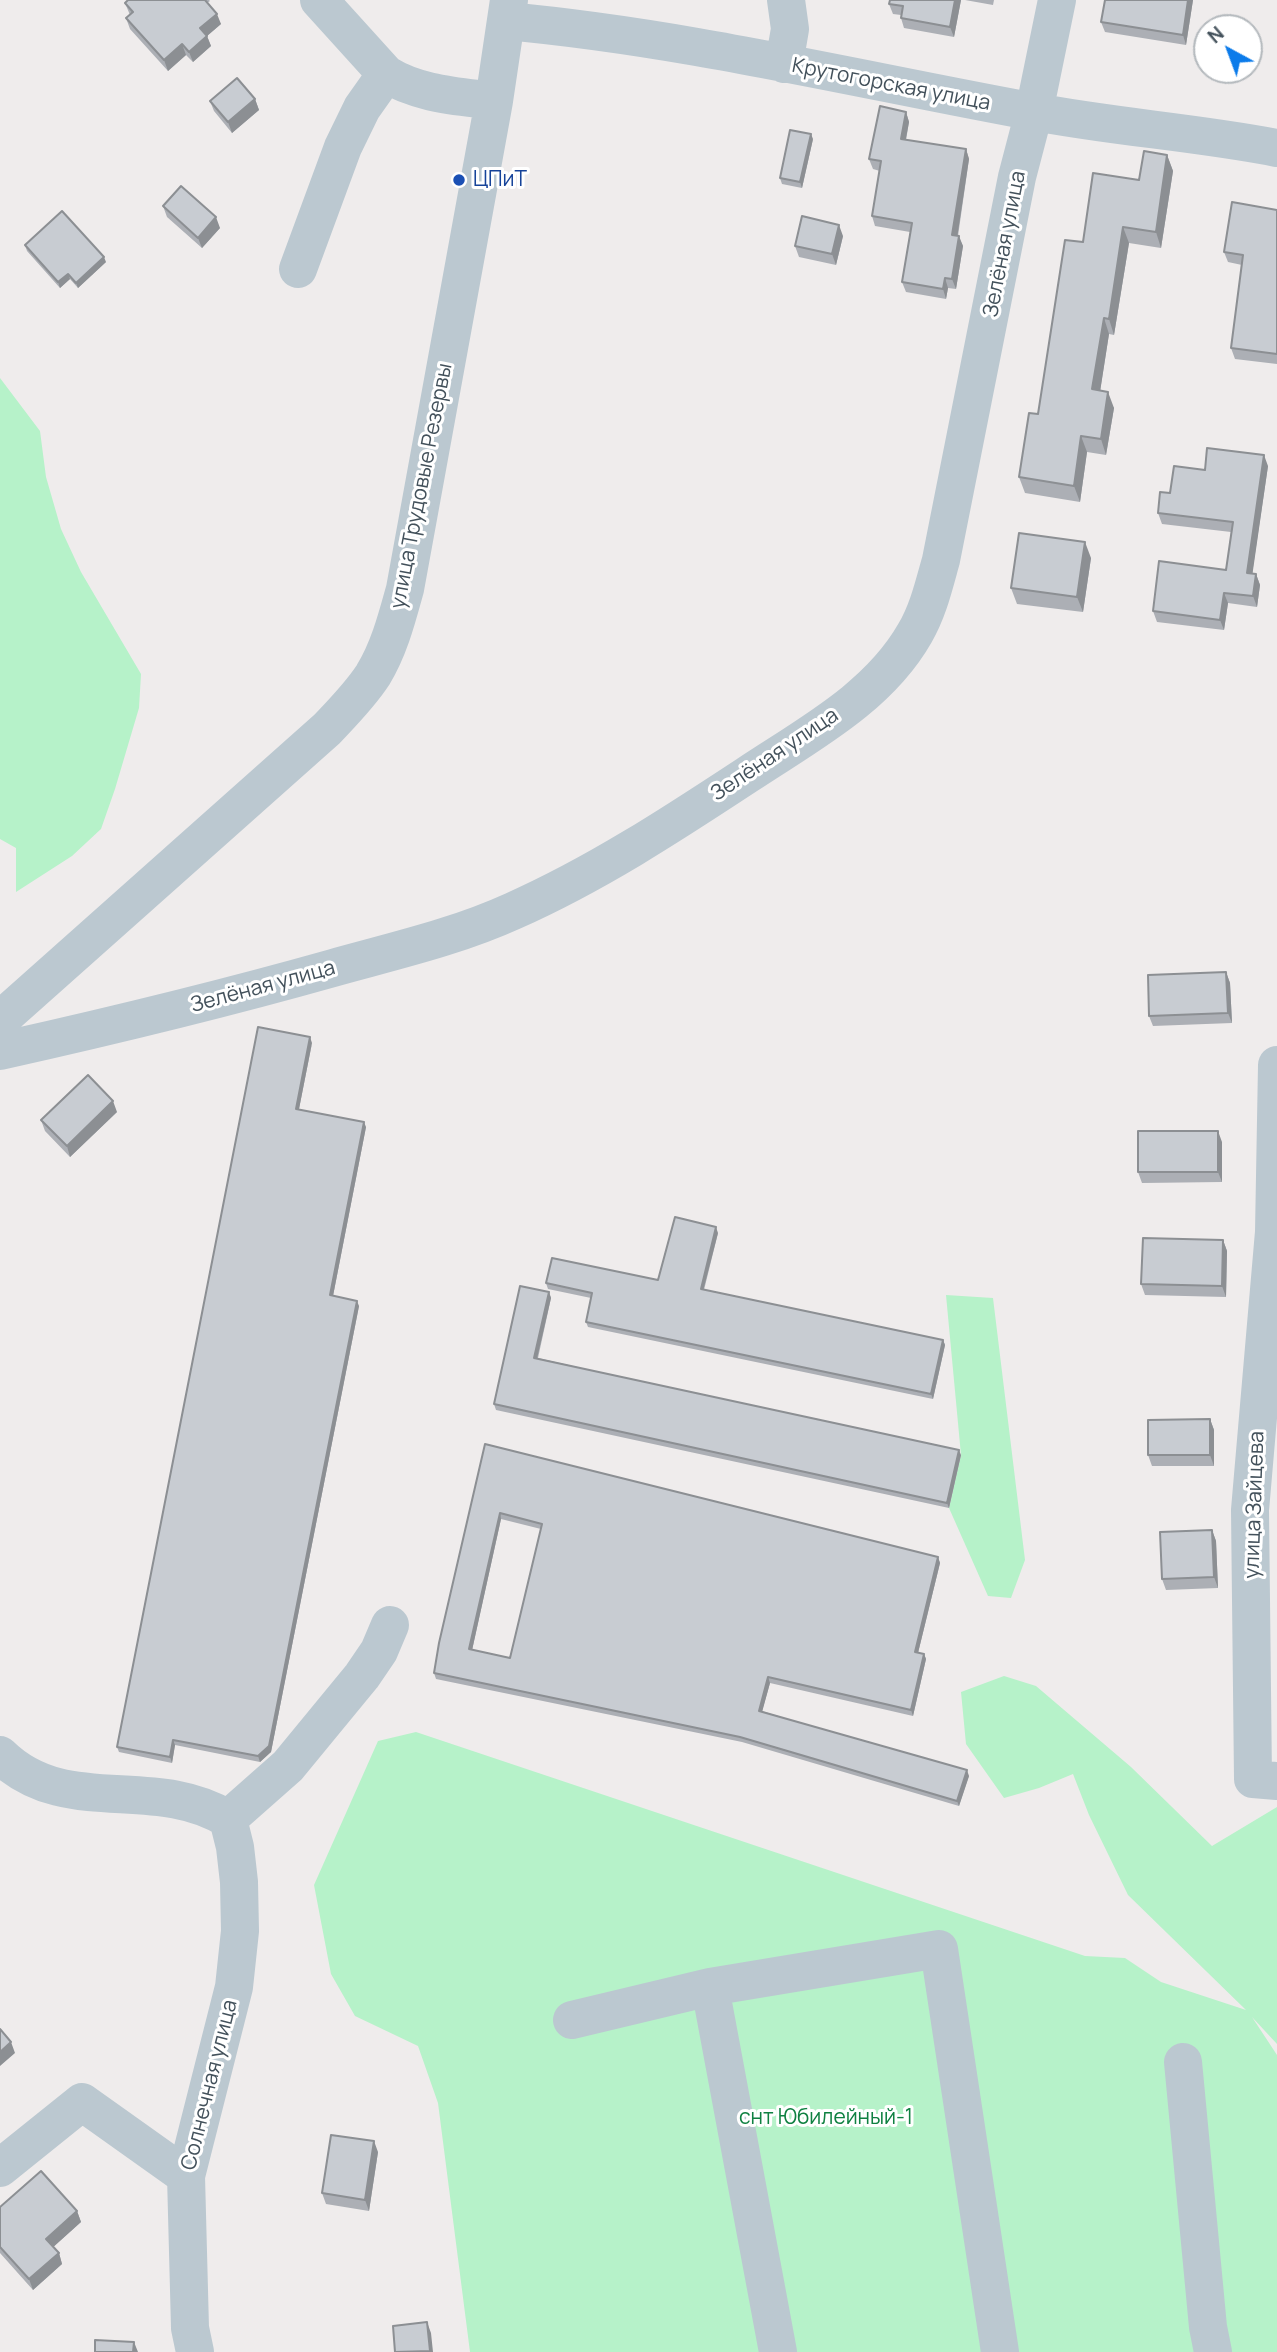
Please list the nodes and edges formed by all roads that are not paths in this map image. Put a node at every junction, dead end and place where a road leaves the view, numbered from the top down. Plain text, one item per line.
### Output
1 (319, 0) edge
2 (786, 0) edge
3 (1057, 0) edge
4 (507, 10) edge
5 (784, 64) junction
6 (386, 74) junction
7 (494, 102) junction
8 (1034, 112) junction
9 (1277, 148) edge
10 (298, 270) dead end
11 (0, 1020) edge
12 (0, 1051) edge
13 (1277, 1065) edge
14 (1275, 1232) edge
15 (1264, 1511) edge
16 (390, 1625) dead end
17 (0, 1755) edge
18 (1265, 1780) edge
19 (228, 1819) junction
20 (710, 1986) junction
21 (572, 2020) dead end
22 (1183, 2062) dead end
23 (0, 2168) edge
24 (186, 2176) junction
25 (195, 2352) edge
26 (778, 2352) edge
27 (1000, 2352) edge
28 (1213, 2352) edge

1 - 6 street
2 - 5 street
3 - 8 street, Зелёная улица
4 - 5 street, Крутогорская улица
4 - 7 street, улица Трудовые Резервы
5 - 8 street, Крутогорская улица
6 - 7 street
6 - 10 street
7 - 11 street, улица Трудовые Резервы
8 - 9 street, Крутогорская улица
8 - 12 street, Зелёная улица
13 - 14 street, улица Зайцева
14 - 15 street, улица Зайцева
15 - 18 street, улица Зайцева
16 - 19 street
17 - 19 street
19 - 24 street, Солнечная улица
20 - 21 street
20 - 26 street
20 - 27 street
22 - 28 street
23 - 24 street
24 - 25 street, Солнечная улица

